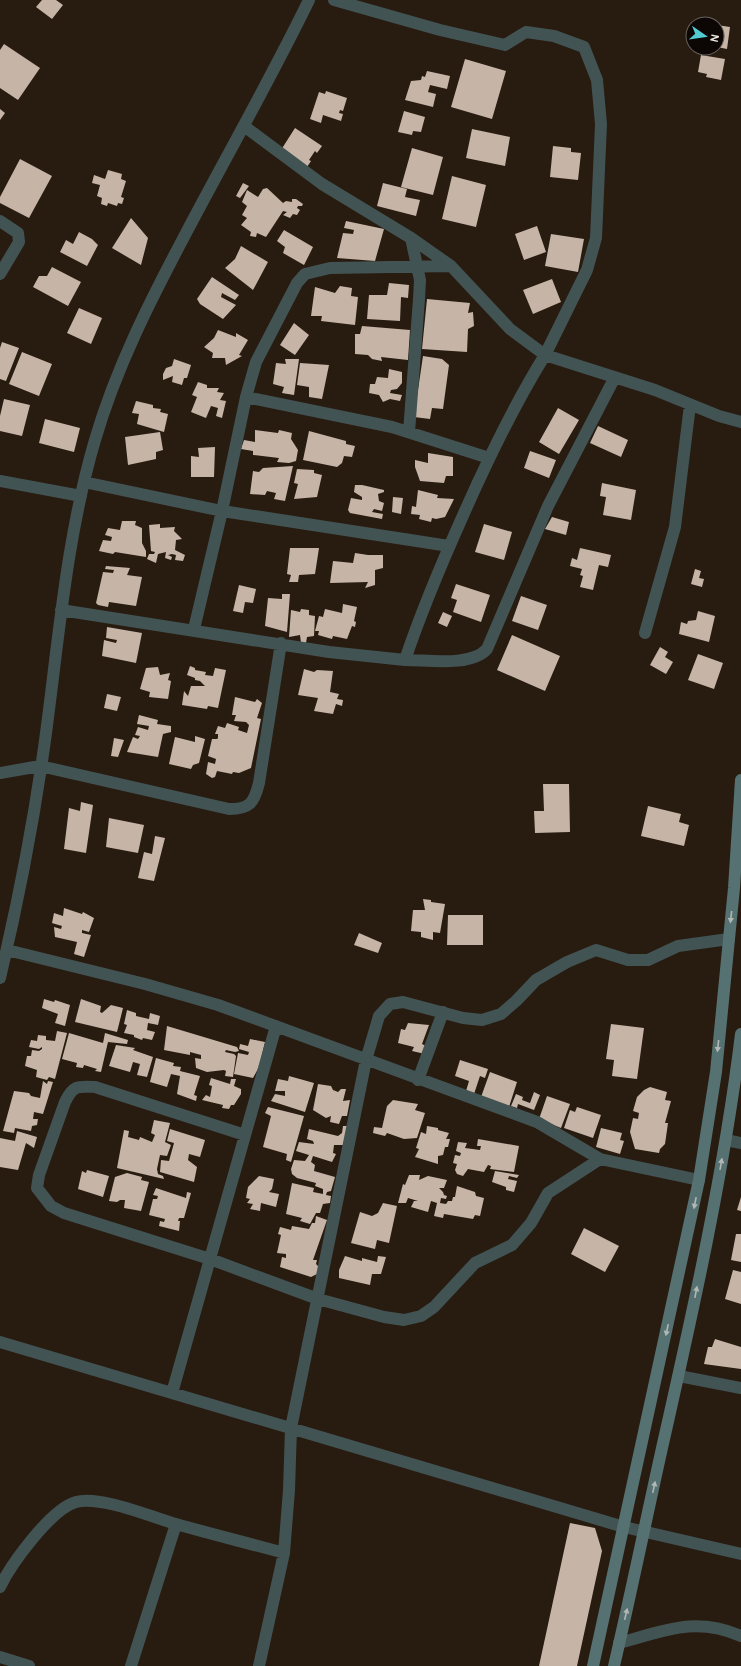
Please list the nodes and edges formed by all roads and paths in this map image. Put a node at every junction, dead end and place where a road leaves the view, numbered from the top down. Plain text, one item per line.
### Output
1 (309, 0) edge
2 (334, 0) edge
3 (244, 126) junction
4 (0, 221) edge
5 (410, 238) junction
6 (451, 266) junction
7 (416, 267) junction
8 (0, 274) edge
9 (545, 355) junction
10 (615, 377) junction
11 (246, 397) junction
12 (690, 404) junction
13 (741, 422) edge
14 (409, 432) junction
15 (489, 458) junction
16 (0, 481) edge
17 (84, 482) junction
18 (81, 496) junction
19 (222, 511) junction
20 (449, 546) junction
21 (61, 610) junction
22 (194, 629) junction
23 (645, 633) dead end
24 (281, 643) junction
25 (405, 660) junction
26 (40, 766) junction
27 (0, 773) edge
28 (741, 780) edge
29 (737, 888) edge
30 (729, 939) junction
31 (7, 950) junction
32 (0, 978) edge
33 (443, 1012) junction
34 (276, 1026) junction
35 (741, 1034) edge
36 (366, 1060) junction
37 (418, 1080) junction
38 (245, 1135) junction
39 (726, 1140) junction
40 (741, 1144) edge
41 (600, 1159) junction
42 (699, 1180) junction
43 (210, 1259) junction
44 (318, 1299) junction
45 (0, 1342) edge
46 (679, 1376) junction
47 (741, 1388) edge
48 (172, 1393) junction
49 (291, 1428) junction
50 (176, 1524) junction
51 (624, 1527) junction
52 (644, 1532) junction
53 (284, 1553) junction
54 (741, 1554) edge
55 (0, 1587) edge
56 (741, 1636) edge
57 (619, 1643) junction
58 (0, 1657) edge
59 (29, 1666) edge
60 (131, 1666) edge
61 (259, 1666) edge
62 (593, 1666) edge
63 (614, 1666) edge

1 - 3 street
2 - 9 street
3 - 5 street
3 - 17 street
4 - 8 street
5 - 6 street
5 - 7 street
6 - 7 street
6 - 9 street
7 - 11 street
7 - 14 street
9 - 10 street
9 - 15 street
10 - 12 street
10 - 25 street
11 - 14 street
11 - 19 street
12 - 13 street
12 - 23 street
14 - 15 street
15 - 20 street
16 - 18 street
17 - 18 street
17 - 19 street
18 - 21 street
19 - 20 street
19 - 22 street
20 - 25 street
21 - 22 street
21 - 26 street
22 - 24 street
24 - 25 street
24 - 26 street
26 - 27 street
26 - 31 street
28 - 29 street
29 -> 30 street
30 - 33 street
30 -> 42 street
31 - 32 street
31 - 34 street
33 - 36 street
33 - 37 street
34 - 36 street
34 - 38 street
35 - 39 street
36 - 37 street
36 - 44 street
37 - 41 street
38 - 43 street
38 - 43 street
39 - 40 street
46 -> 39 street
41 - 42 street
41 - 44 street
42 -> 51 street
43 - 44 street
43 - 48 street
44 - 49 street
45 - 48 street
46 - 47 street
52 -> 46 street
48 - 49 street
49 - 51 street
49 - 53 street
50 - 53 street
50 - 55 street
50 - 60 street
51 - 52 street
51 - 62 street
52 - 54 street
57 -> 52 street
53 - 61 street
56 - 57 street
57 - 63 street
58 - 59 street

